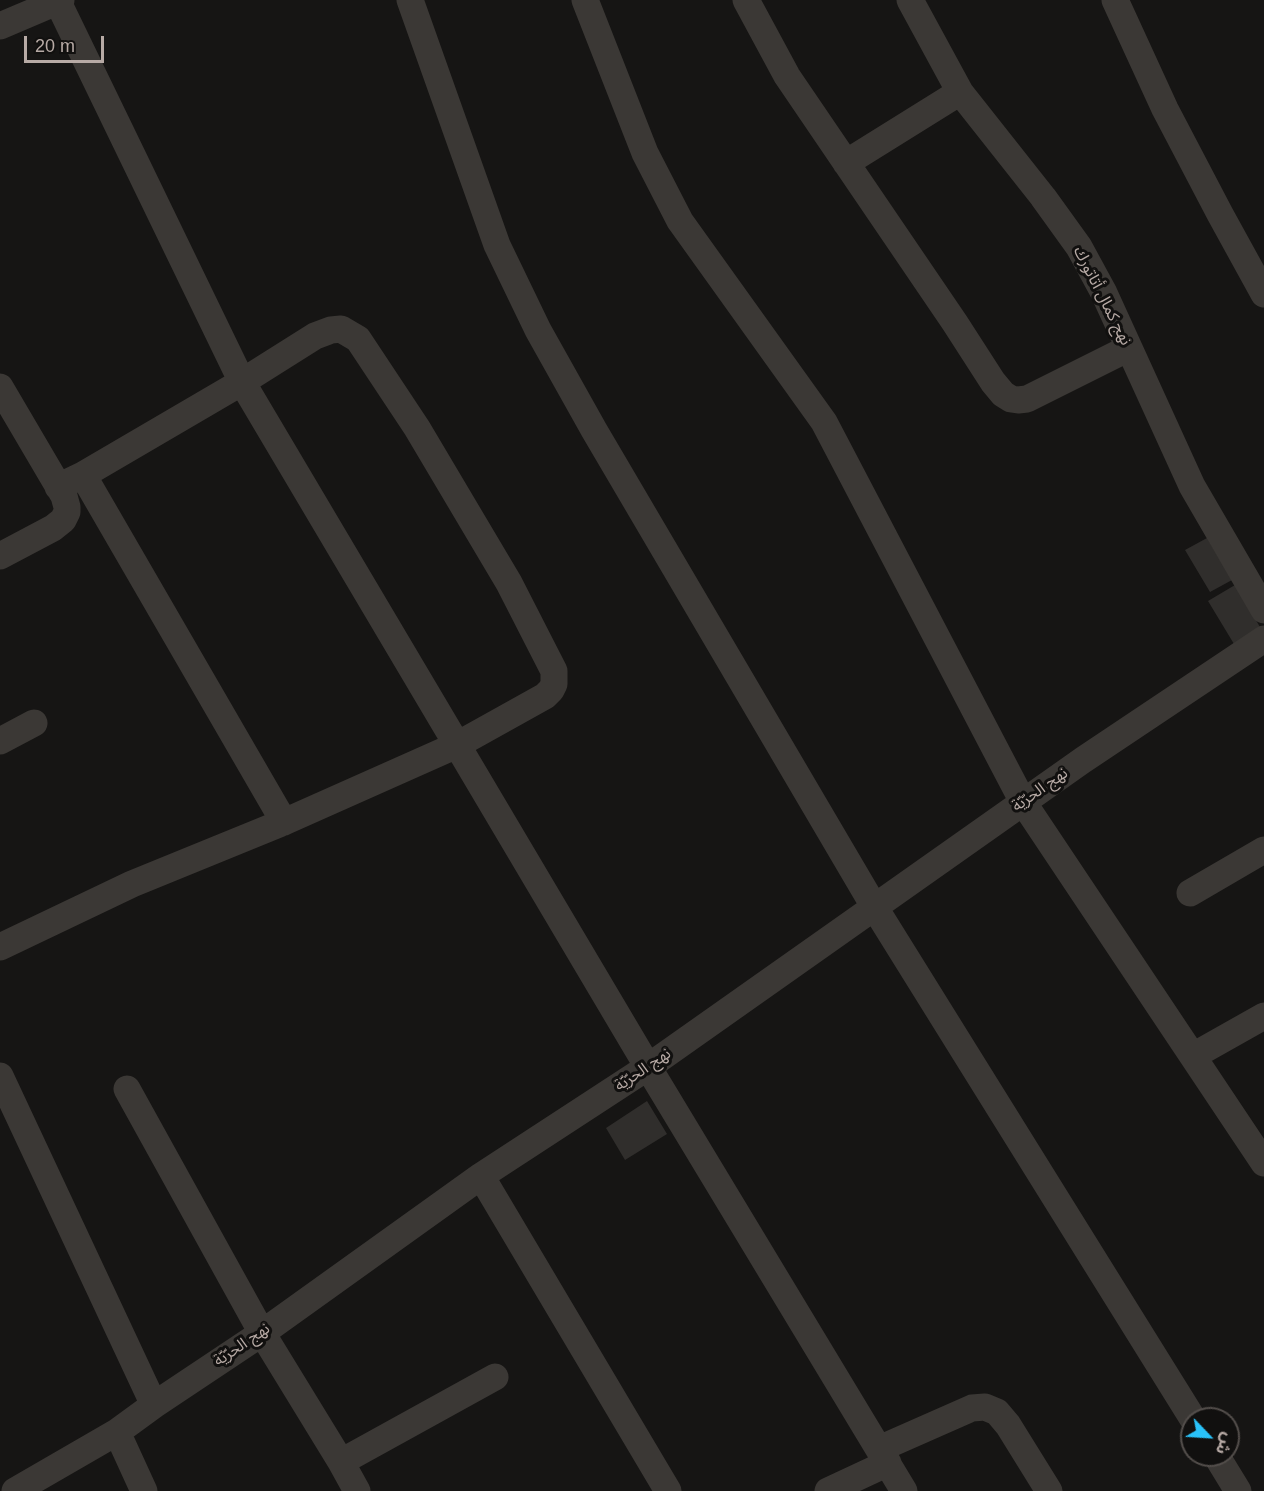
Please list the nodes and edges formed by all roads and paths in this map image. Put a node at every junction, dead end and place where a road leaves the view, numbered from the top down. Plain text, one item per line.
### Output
1 (59, 0) edge
2 (410, 0) edge
3 (585, 0) edge
4 (746, 0) edge
5 (910, 0) edge
6 (1115, 0) edge
7 (0, 26) edge
8 (960, 92) junction
9 (846, 163) junction
10 (1264, 294) edge
11 (1129, 348) junction
12 (242, 382) junction
13 (0, 387) edge
14 (83, 475) junction
15 (58, 488) junction
16 (0, 556) edge
17 (1264, 610) edge
18 (1264, 639) edge
19 (34, 723) dead end
20 (0, 741) edge
21 (457, 745) junction
22 (1023, 802) junction
23 (284, 822) junction
24 (1264, 850) edge
25 (1190, 893) dead end
26 (875, 908) junction
27 (0, 947) edge
28 (1264, 1016) edge
29 (1193, 1056) junction
30 (648, 1067) junction
31 (0, 1076) edge
32 (127, 1089) dead end
33 (1264, 1163) edge
34 (481, 1176) junction
35 (262, 1333) junction
36 (495, 1377) dead end
37 (154, 1405) junction
38 (1186, 1407) edge
39 (117, 1432) junction
40 (883, 1456) junction
41 (341, 1462) junction
42 (1223, 1467) edge
43 (15, 1491) edge
44 (144, 1491) edge
45 (357, 1491) edge
46 (668, 1491) edge
47 (828, 1491) edge
48 (904, 1491) edge
49 (1049, 1491) edge
50 (1238, 1491) edge

1 - 7 street
1 - 12 street
2 - 26 street
3 - 22 street
4 - 9 street
5 - 8 street, نهج كمال أتاتورك
6 - 10 street
8 - 9 street
8 - 11 street, نهج كمال أتاتورك
9 - 11 street
11 - 17 street, نهج كمال أتاتورك
12 - 14 street
12 - 21 street
12 - 21 street
13 - 15 street
14 - 15 street
14 - 23 street
15 - 16 street
18 - 22 street, نهج الحرّيّة
19 - 20 street
21 - 23 street
21 - 30 street
22 - 26 street, نهج الحرّيّة
22 - 29 street
23 - 27 street
24 - 25 street
26 - 30 street, نهج الحرّيّة
26 - 38 street
28 - 29 street
29 - 33 street
30 - 34 street, نهج الحرّيّة
30 - 40 street
31 - 37 street
32 - 35 street
34 - 35 street, نهج الحرّيّة
34 - 46 street
35 - 37 street, نهج الحرّيّة
35 - 41 street
36 - 41 street
37 - 39 street, نهج الحرّيّة
39 - 43 street, نهج الحرّيّة
39 - 44 street
40 - 47 street
40 - 48 street
40 - 49 street
41 - 45 street
42 - 50 street

